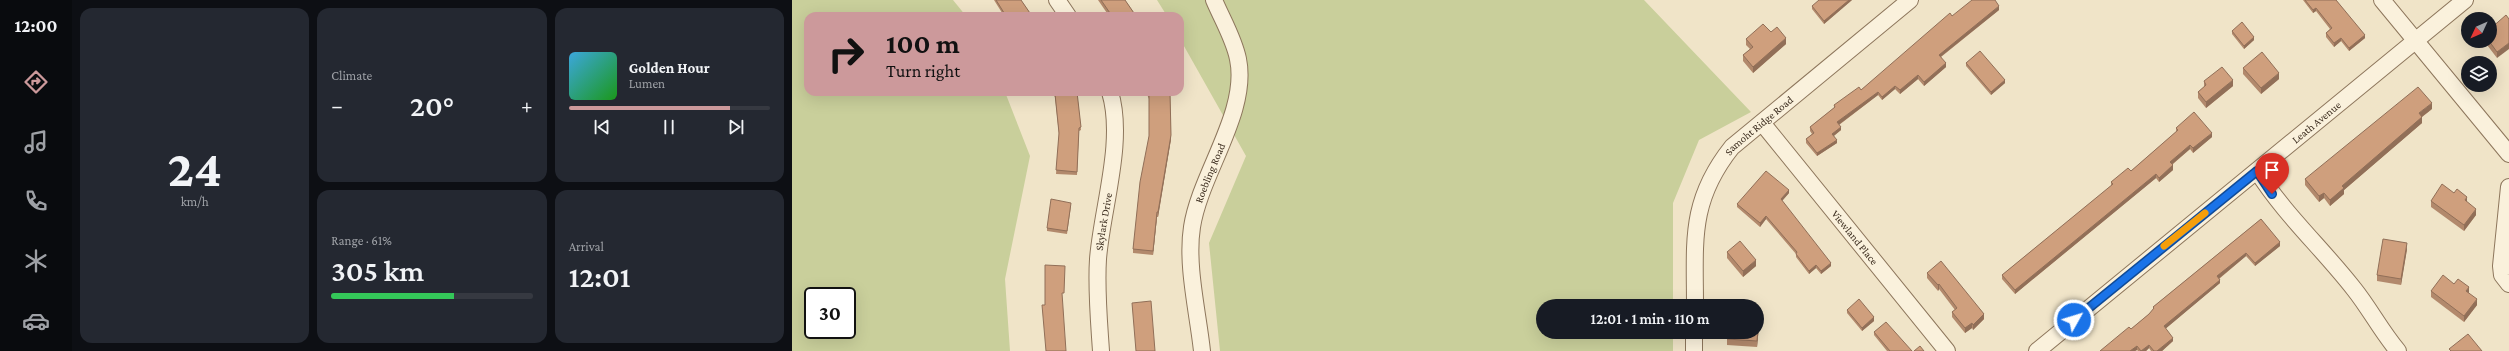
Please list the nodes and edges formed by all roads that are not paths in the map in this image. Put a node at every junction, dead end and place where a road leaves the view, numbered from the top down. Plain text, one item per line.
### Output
1 (1057, 0) edge
2 (1214, 0) edge
3 (1910, 0) edge
4 (2382, 0) edge
5 (2464, 0) edge
6 (1065, 12) edge
7 (2414, 42) junction
8 (1111, 96) edge
9 (1762, 124) junction
10 (2509, 154) edge
11 (2257, 171) junction
12 (2509, 187) edge
13 (2509, 284) edge
14 (1695, 299) edge
15 (1694, 339) edge
16 (1101, 351) edge
17 (1202, 351) edge
18 (1694, 351) edge
19 (1947, 351) edge
20 (2037, 351) edge
21 (2398, 351) edge

1 - 6 street
2 - 17 street, Roebling Road
3 - 9 street, Samoht Ridge Road
4 - 7 street
5 - 7 street, Leath Avenue
7 - 10 street
7 - 11 street, Leath Avenue
8 - 16 street, Skylark Drive
9 - 14 street, Samoht Ridge Road
9 - 19 street, Viewland Place
11 - 20 street, Leath Avenue
11 - 21 street
12 - 13 street
15 - 18 street

